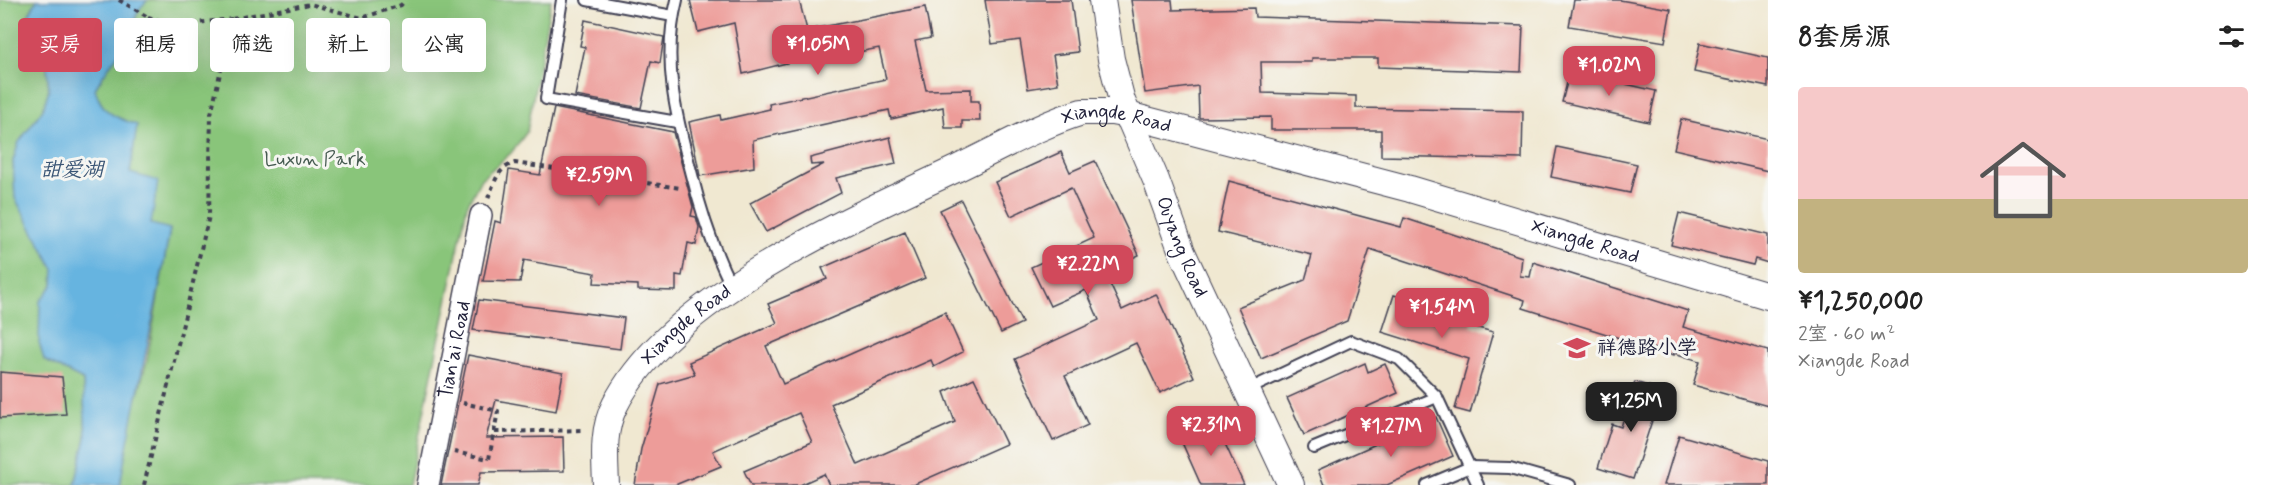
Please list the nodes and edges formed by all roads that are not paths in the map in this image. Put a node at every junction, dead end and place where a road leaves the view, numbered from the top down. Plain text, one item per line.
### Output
1 (562, 0) edge
2 (587, 0) edge
3 (677, 0) edge
4 (1102, 0) edge
5 (673, 16) junction
6 (1128, 115) junction
7 (677, 122) junction
8 (481, 215) road end
9 (732, 287) junction
10 (1768, 297) edge
11 (1247, 390) junction
12 (1437, 396) junction
13 (1314, 448) dead end
14 (1470, 466) junction
15 (428, 485) edge
16 (606, 485) edge
17 (1291, 485) edge
18 (1427, 485) edge
19 (1478, 485) edge
20 (1570, 485) edge

1 - 7 lane
2 - 5 lane
3 - 5 lane
4 - 6 street, Ouyang Road
5 - 7 lane
6 - 9 street, Xiangde Road
6 - 10 street, Xiangde Road
6 - 11 street, Ouyang Road
7 - 9 lane
8 - 15 street, Tian'ai Road
9 - 16 street, Xiangde Road
11 - 12 lane
11 - 17 street, Ouyang Road
12 - 13 lane
12 - 14 lane
14 - 18 lane
14 - 19 lane
14 - 20 lane

